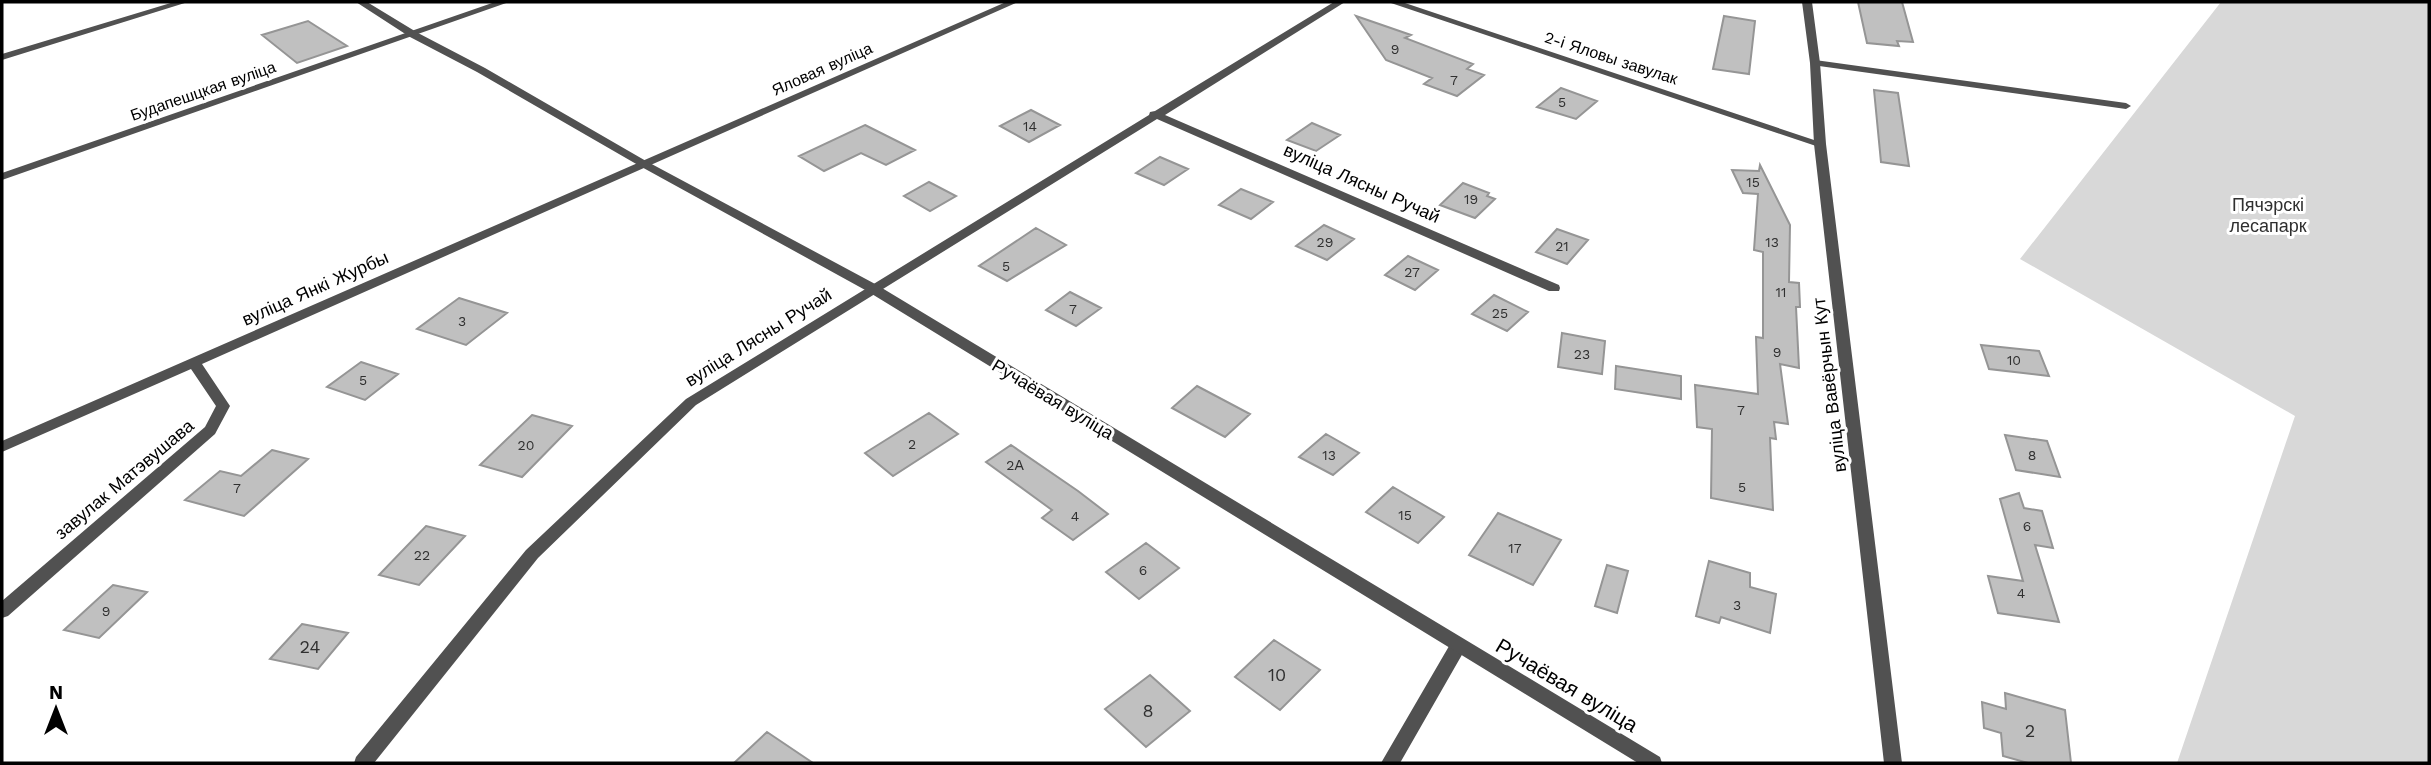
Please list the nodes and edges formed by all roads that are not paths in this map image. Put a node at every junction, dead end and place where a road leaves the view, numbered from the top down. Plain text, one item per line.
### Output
1 (183, 2) edge
2 (361, 2) edge
3 (504, 2) edge
4 (1013, 2) edge
5 (1340, 2) edge
6 (1393, 2) edge
7 (1807, 2) edge
8 (414, 35) junction
9 (2, 57) edge
10 (1815, 63) junction
11 (2126, 106) dead end
12 (1154, 114) junction
13 (1820, 144) junction
14 (642, 163) junction
15 (2, 177) edge
16 (872, 288) junction
17 (1554, 288) dead end
18 (193, 360) junction
19 (2, 447) edge
20 (2, 611) edge
21 (1458, 646) junction
22 (363, 763) edge
23 (1390, 763) edge
24 (1653, 763) edge
25 (1893, 763) edge

1 - 9 street
2 - 8 street
3 - 8 street, Будапешцкая вуліца
4 - 14 street, Яловая вуліца
5 - 12 street, вуліца Лясны Ручай
6 - 13 street, 2-і Яловы завулак
7 - 10 street, вуліца Вавёрчын Кут
8 - 14 street, Ручаёвая вуліца
8 - 15 street, Будапешцкая вуліца
10 - 11 lane
10 - 13 street, вуліца Вавёрчын Кут
12 - 16 street, вуліца Лясны Ручай
12 - 17 street, вуліца Лясны Ручай
13 - 25 street, вуліца Вавёрчын Кут
14 - 16 street, Ручаёвая вуліца
14 - 18 street, вуліца Янкі Журбы
16 - 21 street, Ручаёвая вуліца
16 - 22 street, вуліца Лясны Ручай
18 - 19 street, вуліца Янкі Журбы
18 - 20 street, завулак Матэвушава
21 - 23 street
21 - 24 street, Ручаёвая вуліца

